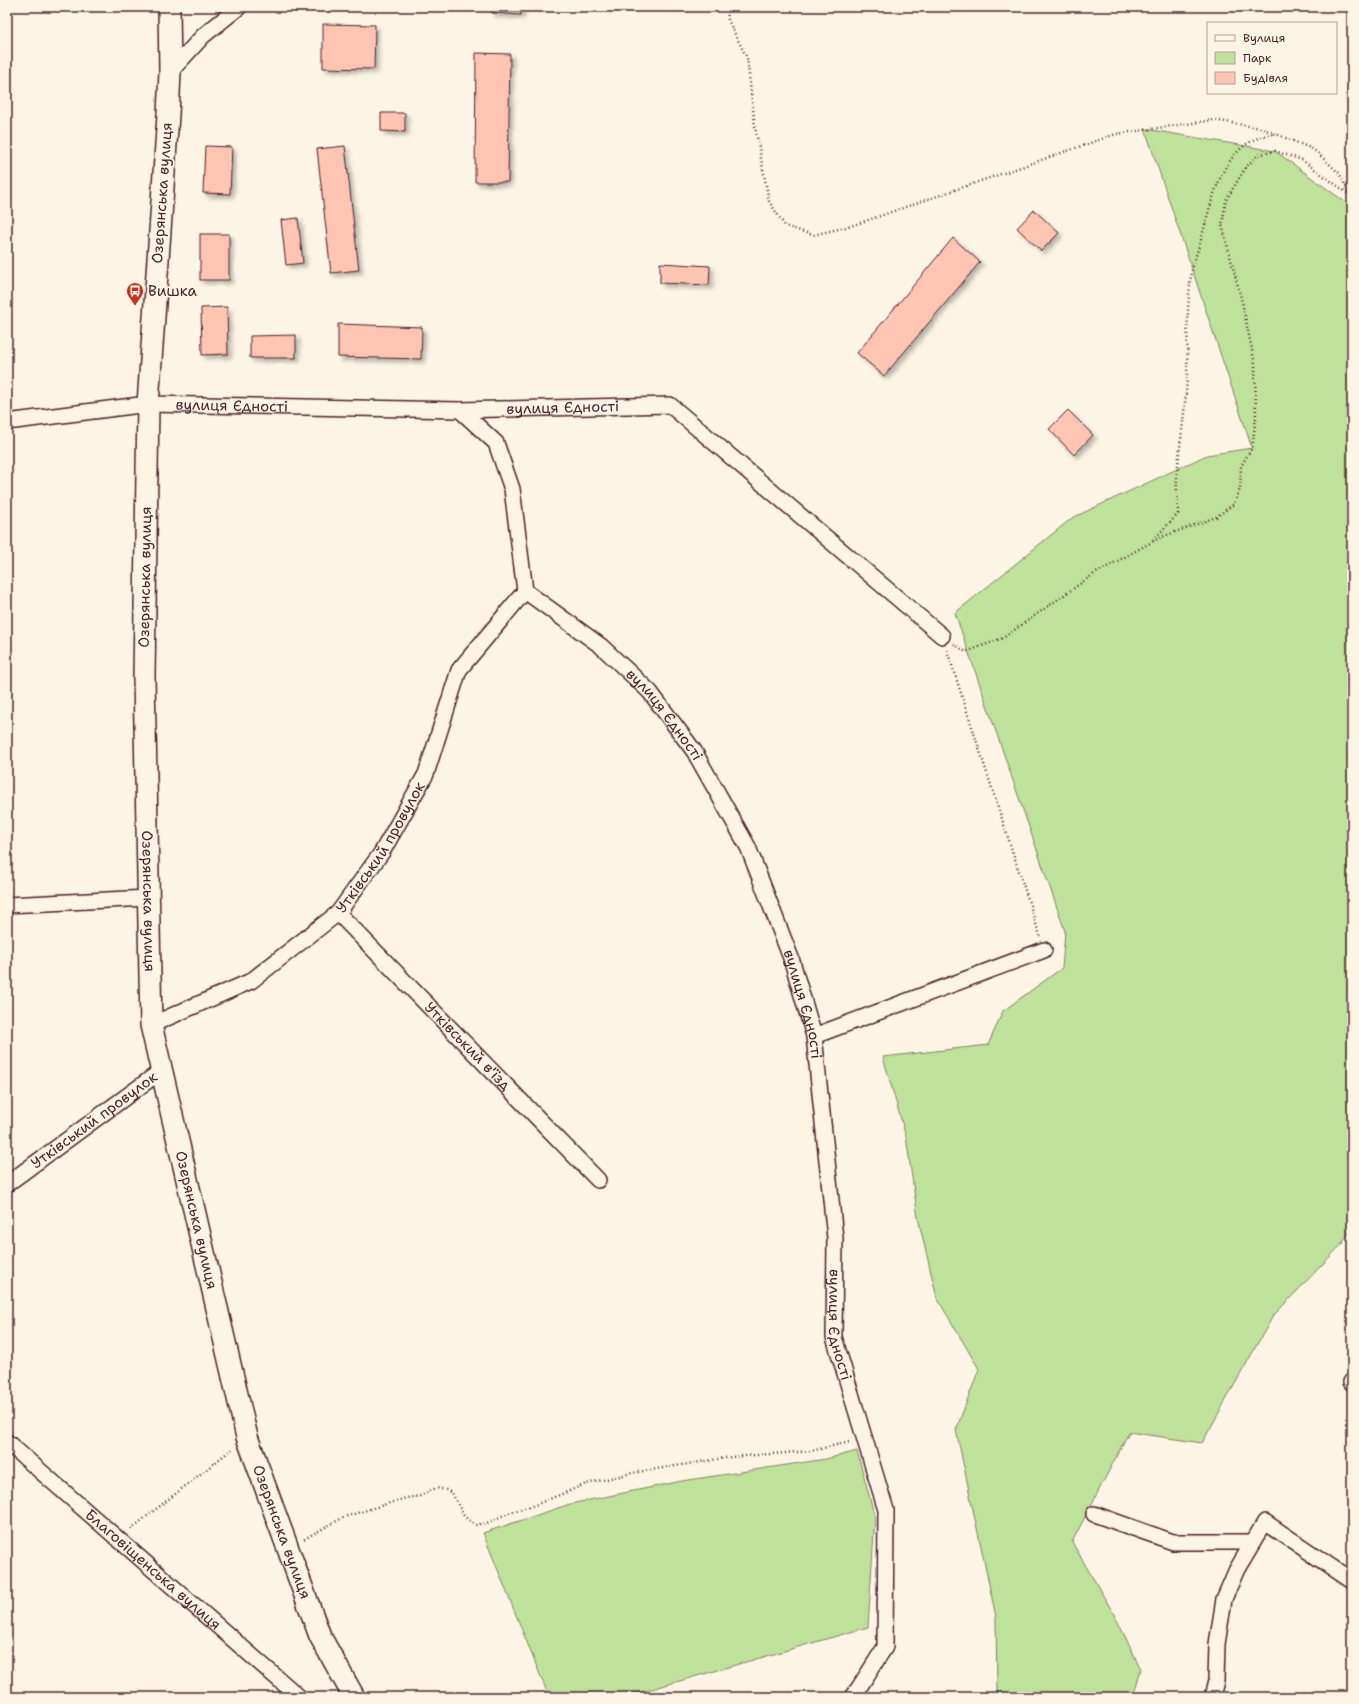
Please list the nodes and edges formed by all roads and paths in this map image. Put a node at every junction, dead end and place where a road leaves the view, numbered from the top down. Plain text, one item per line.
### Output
1 (169, 7) edge
2 (239, 7) edge
3 (727, 7) edge
4 (170, 72) junction
5 (1276, 134) junction
6 (1350, 194) junction
7 (1352, 198) edge
8 (148, 404) junction
9 (460, 410) junction
10 (7, 422) edge
11 (1150, 543) junction
12 (525, 591) junction
13 (942, 636) junction
14 (148, 898) junction
15 (7, 906) edge
16 (338, 913) junction
17 (1044, 950) joint
18 (151, 1025) junction
19 (814, 1036) junction
20 (162, 1071) junction
21 (598, 1180) dead end
22 (7, 1184) edge
23 (247, 1438) junction
24 (865, 1438) junction
25 (7, 1442) edge
26 (1094, 1514) dead end
27 (118, 1539) junction
28 (1253, 1542) junction
29 (288, 1550) junction
30 (1352, 1581) edge
31 (299, 1697) edge
32 (354, 1697) edge
33 (853, 1697) edge
34 (1212, 1697) edge

1 - 4 street, Озерянська вулиця
2 - 4 street
3 - 5 path
4 - 8 street, Озерянська вулиця
5 - 6 path
5 - 11 path
6 - 7 path
6 - 11 path
8 - 9 street, вулиця Єдності
8 - 10 street, вулиця Єдності
8 - 14 street, Озерянська вулиця
9 - 12 street
9 - 13 street, вулиця Єдності
11 - 13 path
12 - 16 street, Утківський провулок
12 - 19 street, вулиця Єдності
13 - 17 path
14 - 15 street
14 - 18 street, Озерянська вулиця
16 - 18 street, Утківський провулок
16 - 21 street, Утківський в'їзд
17 - 19 street
18 - 20 street, Озерянська вулиця
19 - 24 street, вулиця Єдності
20 - 22 street, Утківський провулок
20 - 23 street, Озерянська вулиця
23 - 27 path
23 - 29 street, Озерянська вулиця
24 - 29 path
24 - 33 street, вулиця Єдності
25 - 27 street, Благовіщенська вулиця
26 - 28 street
27 - 31 street, Благовіщенська вулиця
28 - 30 street
28 - 34 street
29 - 32 street, Озерянська вулиця

